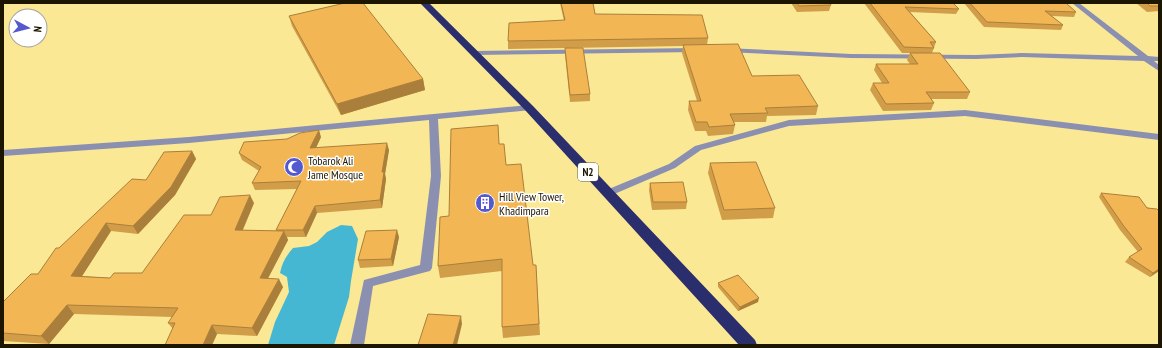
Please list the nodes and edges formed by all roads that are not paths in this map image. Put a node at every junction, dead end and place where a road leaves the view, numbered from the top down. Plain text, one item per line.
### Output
1 (424, 3) edge
2 (1075, 3) edge
3 (702, 50) edge
4 (718, 50) edge
5 (474, 54) junction
6 (1144, 58) junction
7 (1159, 59) edge
8 (1159, 69) edge
9 (529, 108) junction
10 (433, 117) junction
11 (1159, 137) edge
12 (3, 153) edge
13 (608, 193) junction
14 (357, 345) edge
15 (749, 345) edge

1 - 5 highway, N2
2 - 6 street
3 - 5 street
4 - 6 street
5 - 9 highway, N2
6 - 7 street
6 - 8 street
9 - 10 street
9 - 13 highway, N2
10 - 12 street
10 - 14 street
11 - 13 street
13 - 15 highway, N2

